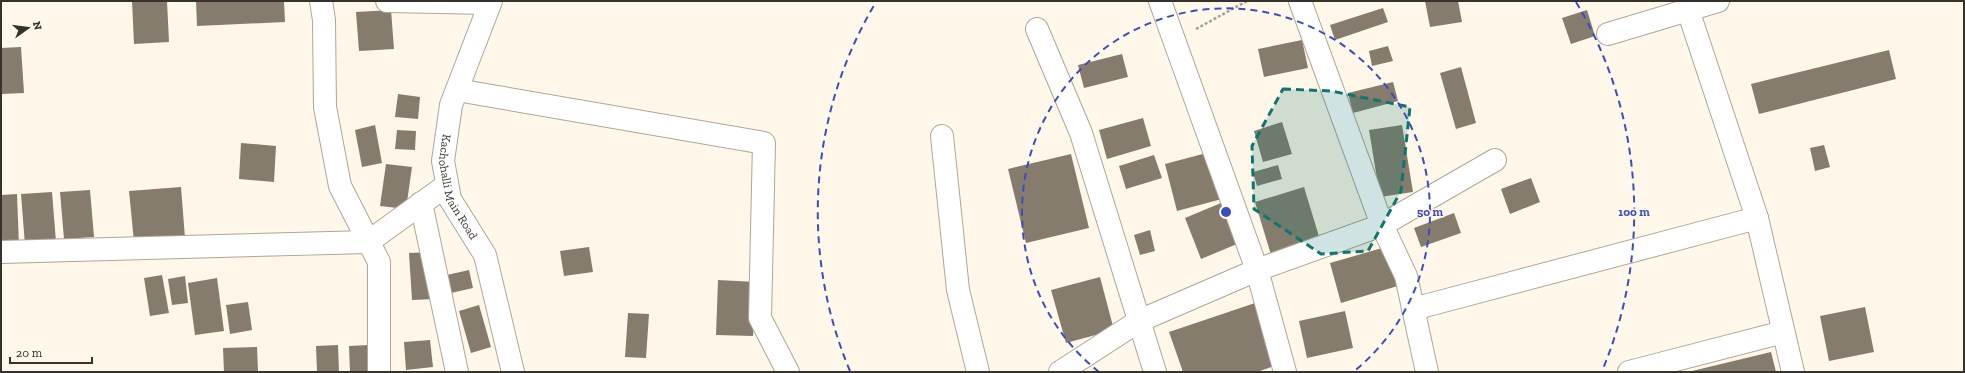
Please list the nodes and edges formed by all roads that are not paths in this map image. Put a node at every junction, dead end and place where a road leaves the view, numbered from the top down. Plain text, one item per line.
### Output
1 (321, 1) edge
2 (387, 1) edge
3 (1160, 1) edge
4 (1300, 1) edge
5 (1718, 1) edge
6 (490, 2) edge
7 (1688, 10) junction
8 (1037, 29) dead end
9 (1608, 34) dead end
10 (457, 90) junction
11 (942, 136) dead end
12 (1494, 160) dead end
13 (448, 185) junction
14 (421, 204) junction
15 (1757, 218) junction
16 (1382, 225) junction
17 (368, 242) junction
18 (1, 252) edge
19 (1257, 270) junction
20 (1413, 309) junction
21 (1139, 321) junction
22 (1784, 332) junction
23 (379, 372) edge
24 (457, 372) edge
25 (513, 372) edge
26 (788, 372) edge
27 (978, 372) edge
28 (1060, 372) edge
29 (1155, 372) edge
30 (1285, 372) edge
31 (1427, 372) edge
32 (1629, 372) edge
33 (1793, 372) edge

1 - 17 street
2 - 6 street
3 - 19 street
4 - 16 street
5 - 7 street
6 - 10 street, Kachohalli Main Road
7 - 9 street
7 - 15 street
8 - 21 street
10 - 13 street, Kachohalli Main Road
10 - 26 street
11 - 27 street
12 - 16 street
13 - 14 street
13 - 25 street, Kachohalli Main Road
14 - 17 street
14 - 24 street
15 - 20 street
15 - 22 street
16 - 19 street
16 - 20 street
17 - 18 street
17 - 23 street
19 - 21 street
19 - 30 street
20 - 31 street
21 - 28 street
21 - 29 street
22 - 32 street
22 - 33 street

